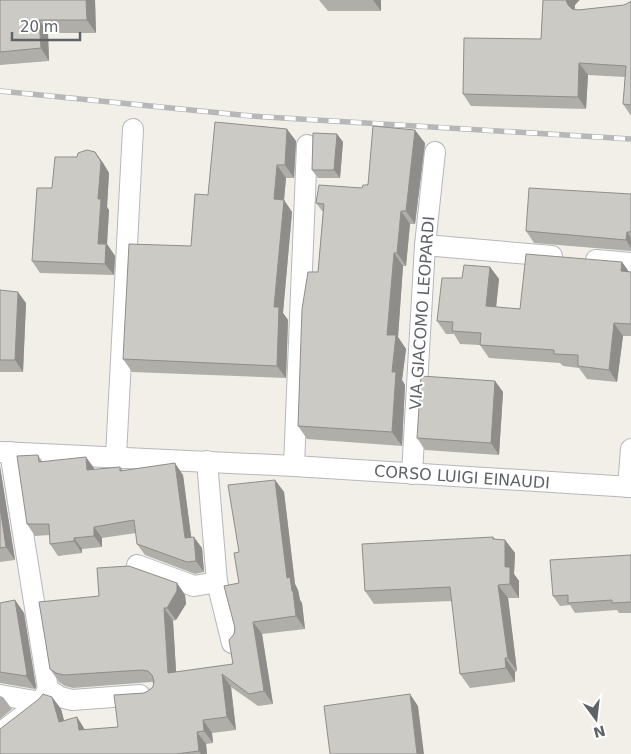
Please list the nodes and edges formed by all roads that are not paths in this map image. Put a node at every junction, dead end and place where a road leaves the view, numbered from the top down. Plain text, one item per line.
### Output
1 (133, 129) dead end
2 (307, 145) dead end
3 (435, 152) dead end
4 (425, 245) junction
5 (631, 263) edge
6 (631, 449) edge
7 (5, 452) edge
8 (116, 456) junction
9 (206, 461) junction
10 (294, 466) junction
11 (412, 474) junction
12 (630, 487) edge
13 (138, 565) dead end
14 (217, 582) junction
15 (232, 643) edge
16 (151, 694) edge
17 (0, 695) edge
18 (44, 695) junction
19 (0, 733) edge

1 - 8 street
2 - 10 street
3 - 4 street, VIA GIACOMO LEOPARDI
4 - 5 street
4 - 11 street, VIA GIACOMO LEOPARDI
6 - 12 street
7 - 8 street, CORSO LUIGI EINAUDI
7 - 18 street
8 - 9 street, CORSO LUIGI EINAUDI
9 - 10 street, CORSO LUIGI EINAUDI
9 - 14 street
10 - 11 street, CORSO LUIGI EINAUDI
11 - 12 street, CORSO LUIGI EINAUDI
13 - 14 street
14 - 15 street
16 - 18 street
17 - 18 street
18 - 19 street

